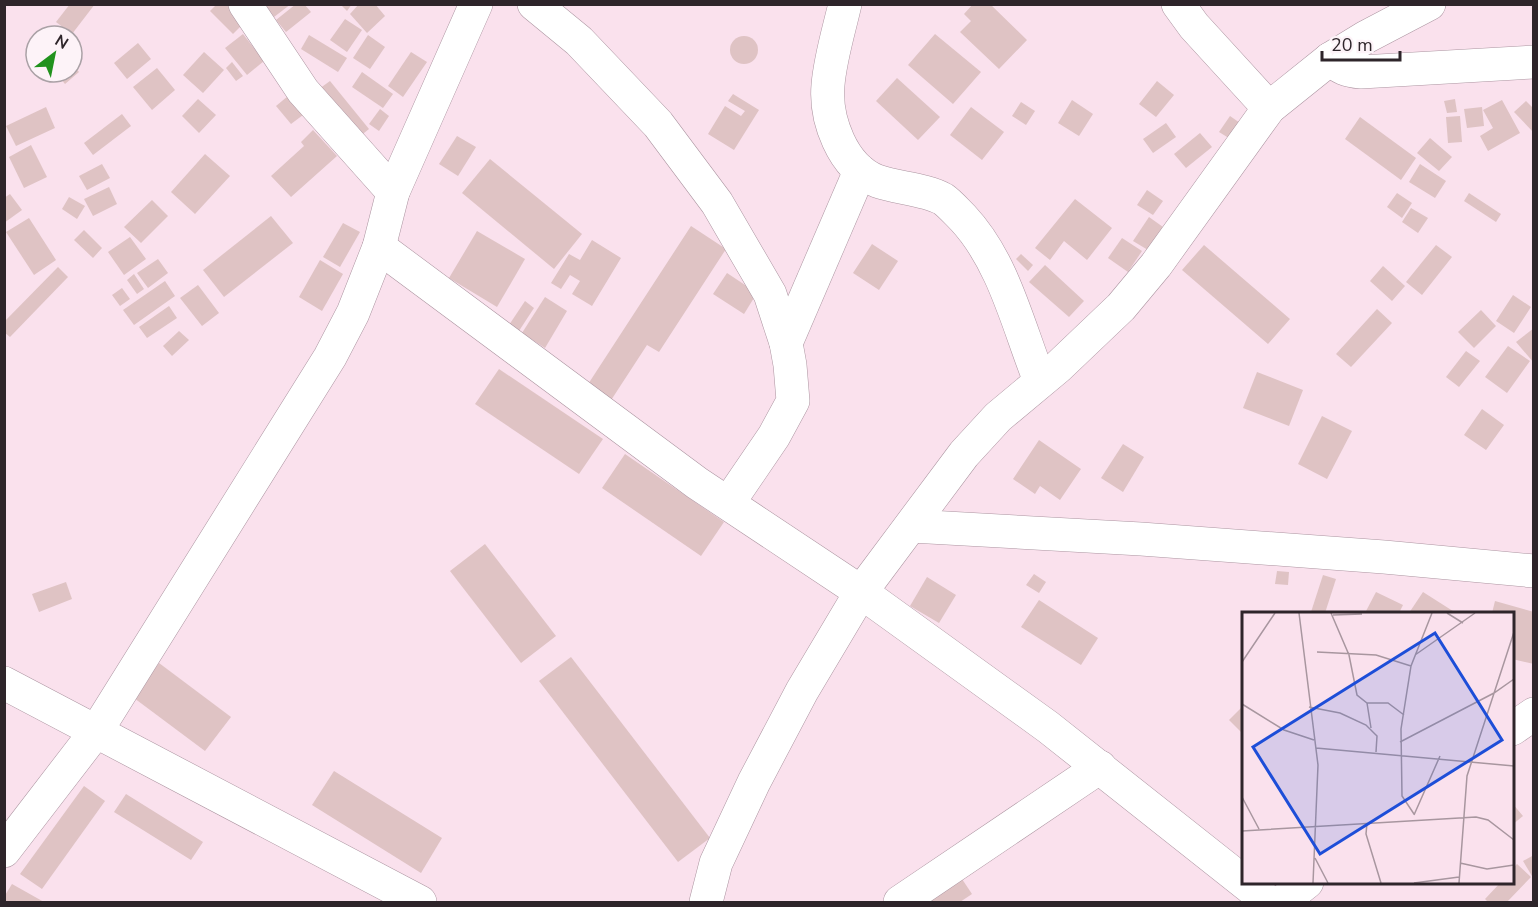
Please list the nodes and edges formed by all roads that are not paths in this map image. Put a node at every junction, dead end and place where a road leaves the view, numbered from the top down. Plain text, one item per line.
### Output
1 (245, 4) edge
2 (476, 4) edge
3 (534, 4) edge
4 (845, 4) edge
5 (1178, 4) edge
6 (1429, 4) edge
7 (1330, 59) junction
8 (1533, 62) edge
9 (1269, 108) junction
10 (860, 171) junction
11 (393, 192) junction
12 (380, 247) junction
13 (786, 343) junction
14 (1040, 381) junction
15 (729, 502) junction
16 (910, 526) junction
17 (1533, 571) edge
18 (861, 592) junction
19 (4, 683) edge
20 (1533, 714) edge
21 (1514, 728) edge
22 (97, 730) junction
23 (1100, 767) junction
24 (4, 851) edge
25 (1242, 881) edge
26 (1244, 883) edge
27 (1306, 883) edge
28 (408, 900) edge
29 (706, 903) edge
30 (900, 903) edge
31 (1269, 903) edge
32 (1282, 903) edge

1 - 11 street
2 - 11 street
3 - 13 street
4 - 10 street
5 - 9 street
6 - 7 street
7 - 8 street
7 - 9 street
9 - 14 street
10 - 13 street
10 - 14 street
11 - 12 street
12 - 15 street
12 - 22 street
13 - 15 street
14 - 16 street
15 - 18 street
16 - 17 street
16 - 18 street
18 - 23 street
18 - 29 street
19 - 22 street
20 - 21 street
22 - 24 street
22 - 28 street
23 - 25 street
23 - 30 street
26 - 31 street
27 - 32 street

